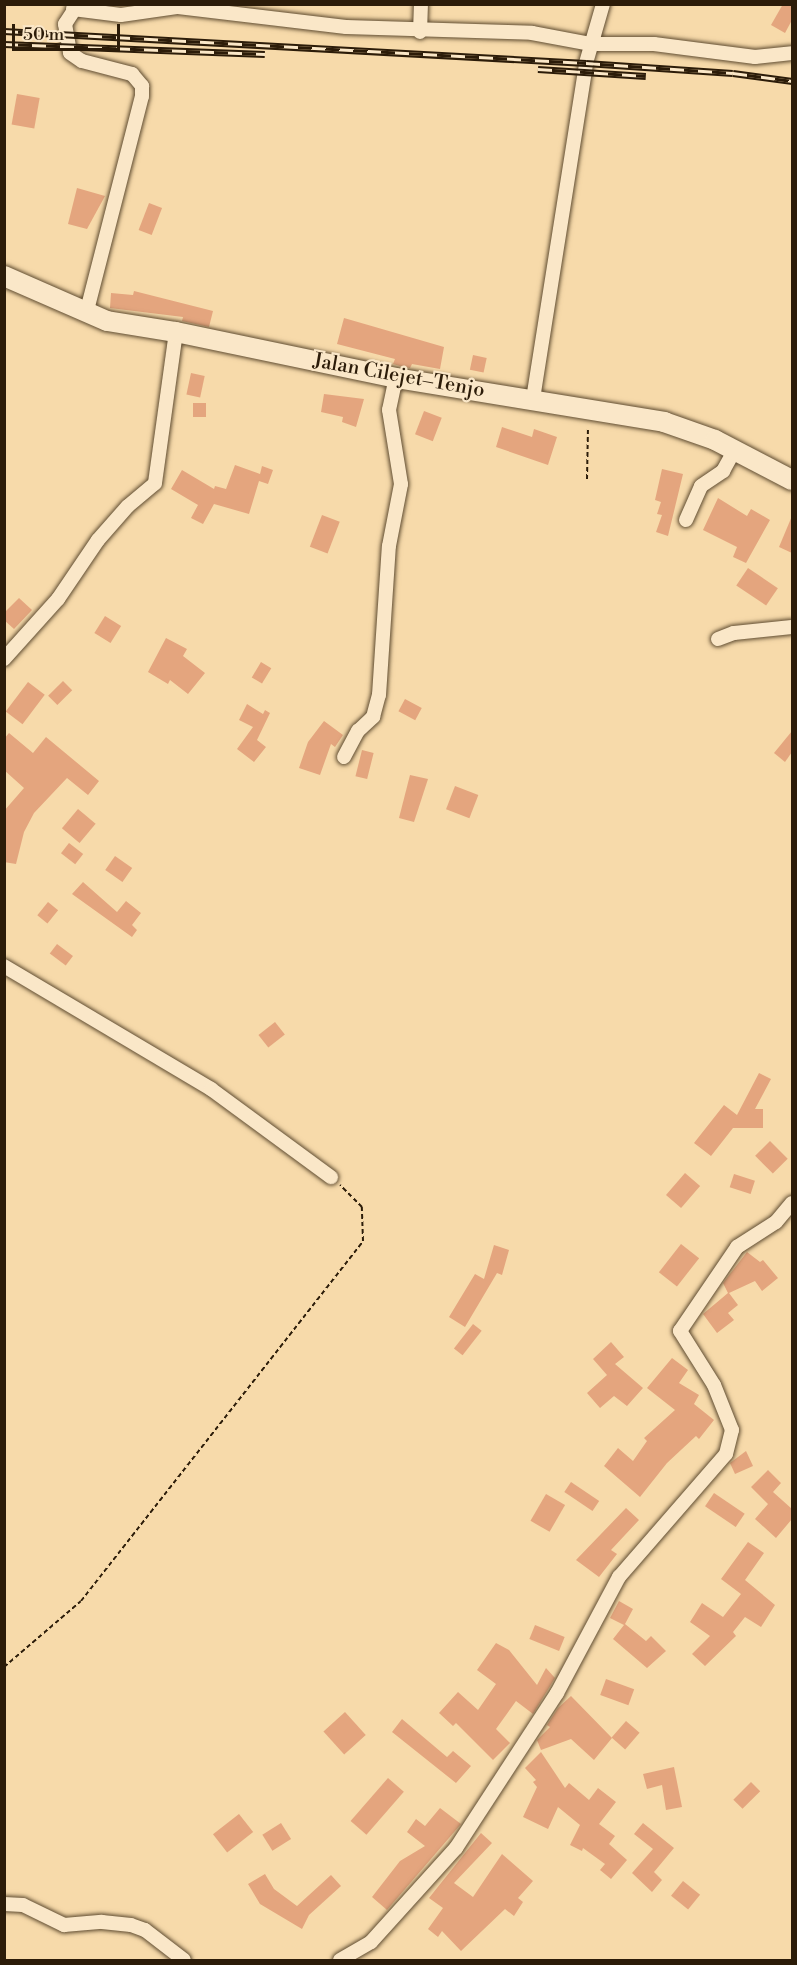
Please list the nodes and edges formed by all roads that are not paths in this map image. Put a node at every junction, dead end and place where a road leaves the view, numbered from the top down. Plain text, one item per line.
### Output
1 (421, 4) edge
2 (603, 4) edge
3 (76, 7) edge
4 (420, 32) junction
5 (590, 44) junction
6 (792, 53) edge
7 (4, 276) edge
8 (86, 314) junction
9 (176, 332) junction
10 (396, 378) junction
11 (533, 399) junction
12 (734, 451) junction
13 (792, 480) edge
14 (686, 520) dead end
15 (792, 627) edge
16 (718, 639) dead end
17 (4, 659) edge
18 (344, 757) dead end
19 (4, 966) edge
20 (331, 1177) road end
21 (792, 1203) edge
22 (4, 1904) edge
23 (184, 1960) edge
24 (340, 1960) edge

1 - 4 street
2 - 5 street
3 - 4 street
3 - 8 street
4 - 5 street
5 - 6 street
5 - 11 street
7 - 8 main road, Jalan Cilejet–Tenjo
8 - 9 main road, Jalan Cilejet–Tenjo
9 - 10 main road, Jalan Cilejet–Tenjo
9 - 17 street
10 - 11 main road, Jalan Cilejet–Tenjo
10 - 18 street
11 - 12 main road, Jalan Cilejet–Tenjo
12 - 13 main road, Jalan Cilejet–Tenjo
12 - 14 street
15 - 16 street
19 - 20 street
21 - 24 street
22 - 23 street

